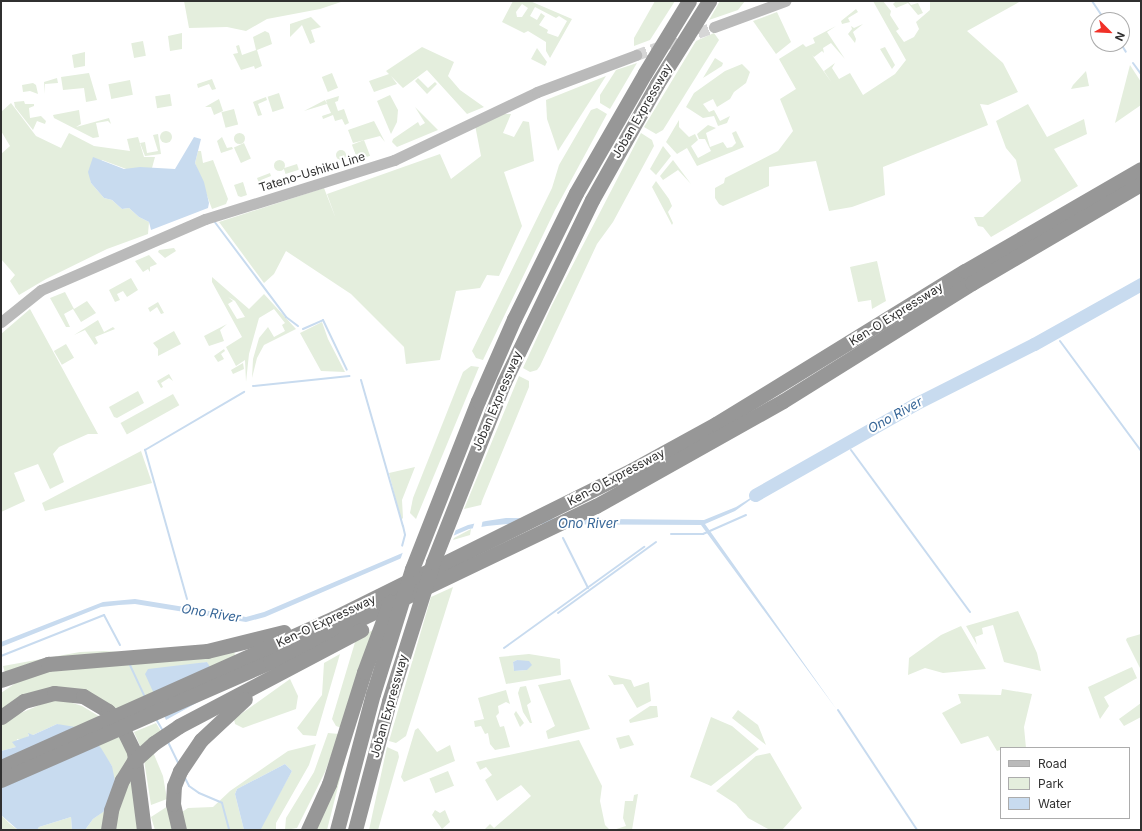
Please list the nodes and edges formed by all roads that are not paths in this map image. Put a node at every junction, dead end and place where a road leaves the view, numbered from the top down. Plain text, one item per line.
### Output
1 (689, 1) edge
2 (709, 1) edge
3 (785, 1) edge
4 (714, 26) tunnel mouth
5 (636, 55) tunnel mouth
6 (1141, 169) edge
7 (1141, 184) edge
8 (1, 322) edge
9 (405, 581) junction
10 (278, 675) junction
11 (1, 680) edge
12 (1, 717) edge
13 (335, 766) junction
14 (1, 767) edge
15 (1, 780) edge
16 (366, 787) junction
17 (108, 830) edge
18 (146, 830) edge
19 (179, 830) edge
20 (302, 830) edge
21 (308, 830) edge
22 (337, 830) edge
23 (355, 830) edge
24 (364, 830) edge

1 - 9 highway, Joban Expressway
2 - 16 highway, Joban Expressway
3 - 4 main road
5 - 8 main road, Tateno-Ushiku Line
6 - 9 highway, Ken-O Expressway
7 - 9 highway, Ken-O Expressway
9 - 10 highway
9 - 11 highway
9 - 13 highway
9 - 14 highway, Ken-O Expressway
9 - 15 highway, Ken-O Expressway
9 - 22 highway, Joban Expressway
10 - 17 highway
10 - 19 highway
12 - 18 highway
13 - 20 highway
13 - 21 highway
16 - 23 highway, Joban Expressway
16 - 24 highway

